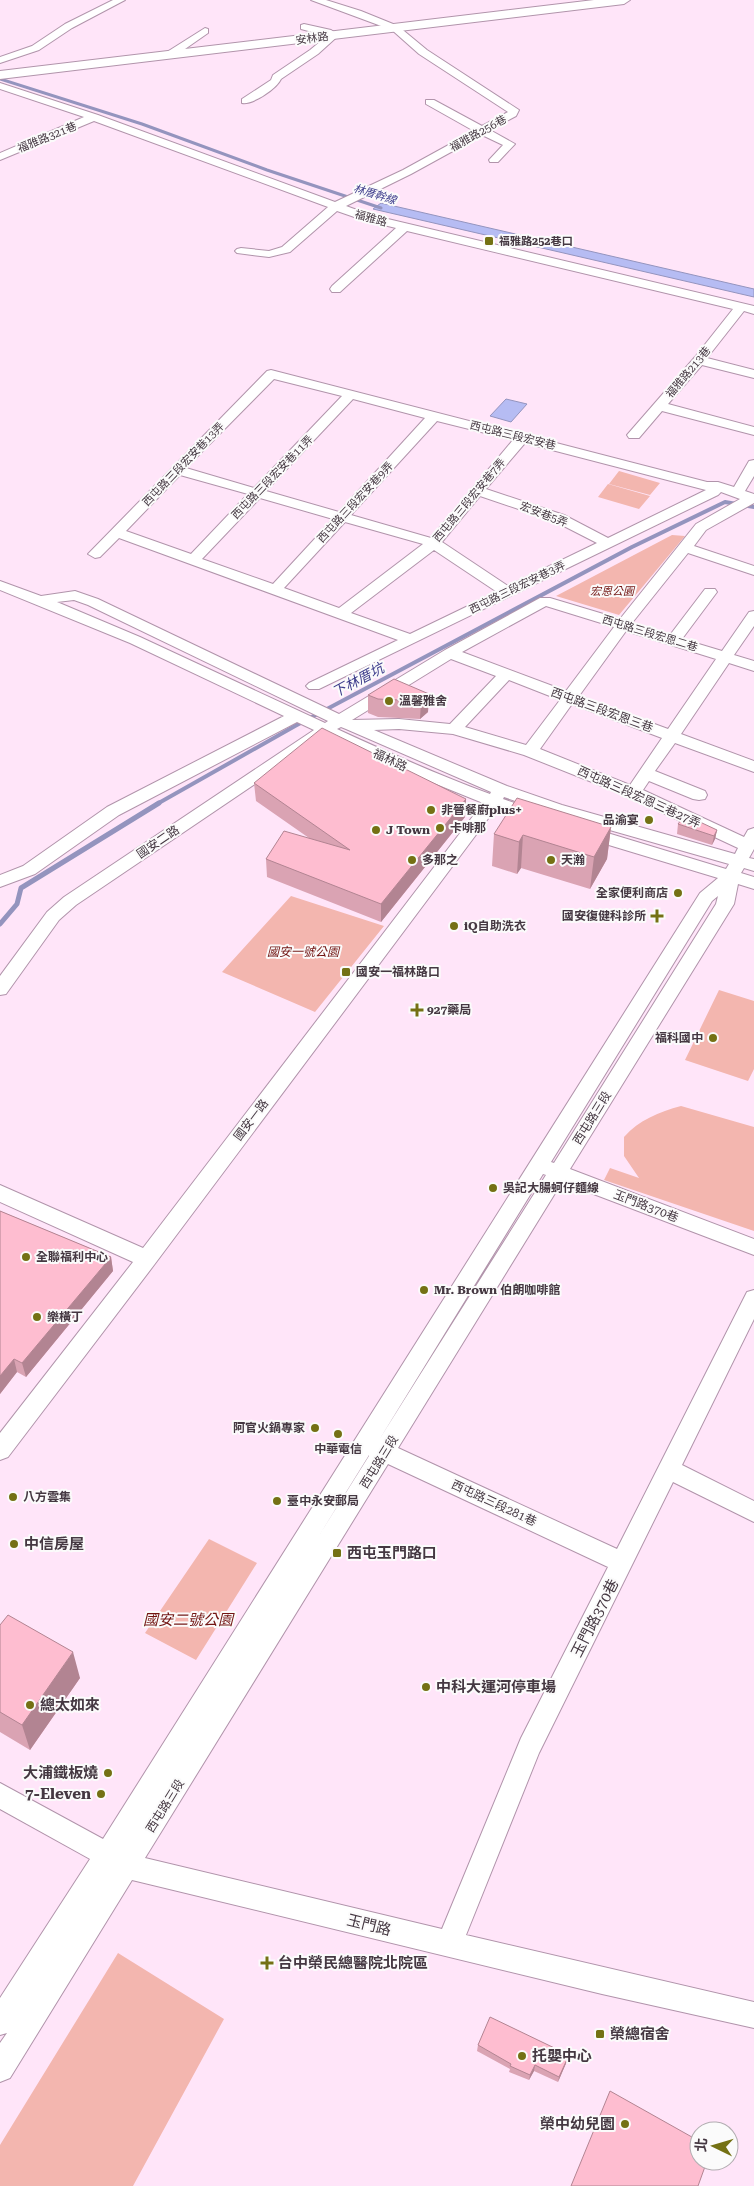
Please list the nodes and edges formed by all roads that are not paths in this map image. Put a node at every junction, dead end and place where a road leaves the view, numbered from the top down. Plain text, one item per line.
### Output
1 (120, 0) edge
2 (316, 0) edge
3 (624, 0) edge
4 (304, 27) dead end
5 (395, 28) junction
6 (204, 31) dead end
7 (334, 35) junction
8 (171, 54) junction
9 (0, 60) edge
10 (0, 75) edge
11 (0, 86) edge
12 (246, 101) dead end
13 (430, 102) dead end
14 (94, 117) junction
15 (481, 130) junction
16 (0, 158) edge
17 (494, 160) dead end
18 (335, 207) junction
19 (404, 228) junction
20 (240, 251) dead end
21 (336, 289) dead end
22 (748, 309) edge
23 (699, 360) junction
24 (271, 374) joint
25 (754, 374) edge
26 (351, 394) junction
27 (659, 406) junction
28 (435, 415) junction
29 (754, 431) edge
30 (634, 435) dead end
31 (523, 437) junction
32 (754, 464) edge
33 (177, 470) junction
34 (718, 486) junction
35 (478, 491) junction
36 (257, 493) junction
37 (737, 493) junction
38 (753, 499) edge
39 (342, 516) junction
40 (116, 532) junction
41 (434, 542) junction
42 (608, 543) junction
43 (684, 547) junction
44 (95, 554) dead end
45 (193, 560) junction
46 (754, 571) edge
47 (0, 585) edge
48 (274, 590) junction
49 (507, 592) junction
50 (710, 592) dead end
51 (545, 601) joint
52 (340, 614) junction
53 (754, 616) edge
54 (623, 625) junction
55 (410, 639) junction
56 (673, 641) junction
57 (450, 653) junction
58 (726, 657) junction
59 (754, 666) edge
60 (506, 674) junction
61 (314, 686) dead end
62 (568, 698) junction
63 (321, 719) junction
64 (454, 729) junction
65 (671, 736) junction
66 (530, 750) junction
67 (754, 767) edge
68 (645, 774) junction
69 (633, 792) junction
70 (699, 795) dead end
71 (497, 796) junction
72 (751, 839) edge
73 (742, 868) edge
74 (0, 882) edge
75 (754, 882) edge
76 (0, 989) edge
77 (539, 1165) junction
78 (558, 1172) junction
79 (0, 1193) edge
80 (754, 1247) edge
81 (147, 1259) junction
82 (754, 1298) edge
83 (375, 1447) junction
84 (0, 1450) edge
85 (668, 1469) junction
86 (754, 1512) edge
87 (623, 1563) junction
88 (0, 1795) edge
89 (117, 1860) junction
90 (449, 1944) junction
91 (754, 2015) edge
92 (0, 2022) edge
93 (0, 2068) edge

1 - 9 street
2 - 5 street, 福雅路256巷
3 - 5 main road, 安林路
4 - 7 street
5 - 7 main road, 安林路
5 - 15 street, 福雅路256巷
6 - 8 street
7 - 8 main road, 安林路
7 - 12 street
8 - 10 main road, 安林路
11 - 14 street, 福雅路
13 - 15 street
14 - 16 street, 福雅路321巷
14 - 18 street, 福雅路
15 - 17 street
15 - 18 street, 福雅路256巷
18 - 19 street, 福雅路
18 - 20 street, 福雅路256巷
19 - 21 street
19 - 22 street, 福雅路
22 - 23 street, 福雅路213巷
23 - 25 street
23 - 27 street, 福雅路213巷
24 - 26 street, 西屯路三段宏安巷
24 - 33 street, 西屯路三段宏安巷13弄
26 - 28 street, 西屯路三段宏安巷
26 - 36 street, 西屯路三段宏安巷11弄
27 - 29 street
27 - 30 street, 福雅路213巷
28 - 31 street, 西屯路三段宏安巷
28 - 39 street, 西屯路三段宏安巷9弄
31 - 34 street, 西屯路三段宏安巷
31 - 35 street, 西屯路三段宏安巷7弄
32 - 37 street
33 - 36 street
33 - 40 street, 西屯路三段宏安巷13弄
34 - 37 street, 西屯路三段宏安巷
34 - 42 street, 西屯路三段宏安巷3弄
35 - 41 street, 西屯路三段宏安巷7弄
35 - 42 street, 宏安巷5弄
36 - 39 street
36 - 45 street, 西屯路三段宏安巷11弄
37 - 38 street, 西屯路三段宏安巷
38 - 43 street
39 - 41 street
39 - 48 street, 西屯路三段宏安巷9弄
40 - 44 street, 西屯路三段宏安巷13弄
40 - 45 street
41 - 49 street
41 - 52 street, 西屯路三段宏安巷7弄
42 - 49 street, 西屯路三段宏安巷3弄
43 - 46 street
43 - 54 street
45 - 48 street
47 - 63 street, 福林路
48 - 52 street
49 - 55 street, 西屯路三段宏安巷3弄
50 - 56 street
51 - 54 street, 西屯路三段宏恩二巷
51 - 57 street, 國安二路
52 - 55 street
53 - 58 street
54 - 56 street, 西屯路三段宏恩二巷
54 - 62 street
55 - 61 street, 西屯路三段宏安巷3弄
56 - 58 street, 西屯路三段宏恩二巷
57 - 60 street, 西屯路三段宏恩三巷
57 - 63 street, 國安二路
58 - 59 street, 西屯路三段宏恩二巷
58 - 65 street
60 - 62 street, 西屯路三段宏恩三巷
60 - 64 street
62 - 65 street, 西屯路三段宏恩三巷
62 - 66 street
63 - 64 street, 西屯路三段宏恩三巷27弄
63 - 71 street, 福林路
63 - 71 street, 福林路
63 - 74 street
63 - 76 street, 國安二路
64 - 66 street, 西屯路三段宏恩三巷27弄
65 - 67 street, 西屯路三段宏恩三巷
65 - 68 street
66 - 69 street, 西屯路三段宏恩三巷27弄
68 - 69 street
68 - 70 street
69 - 72 street, 西屯路三段宏恩三巷27弄
71 - 73 street, 福林路
71 - 81 street, 國安一路
72 - 73 street, 西屯路三段
73 - 75 street, 福林路
73 - 77 street, 西屯路三段
73 - 78 street, 西屯路三段
77 - 78 street, 玉門路370巷
77 - 83 street, 西屯路三段
78 - 80 street, 玉門路370巷
78 - 83 street, 西屯路三段
79 - 81 street
81 - 84 street, 國安一路
82 - 85 street, 玉門路370巷
83 - 87 street, 西屯路三段281巷
83 - 89 street, 西屯路三段
85 - 86 street
85 - 87 street, 玉門路370巷
87 - 90 street, 玉門路370巷
88 - 89 street, 玉門路
89 - 90 street, 玉門路
89 - 92 street, 西屯路三段
89 - 93 street, 西屯路三段
90 - 91 street, 玉門路

